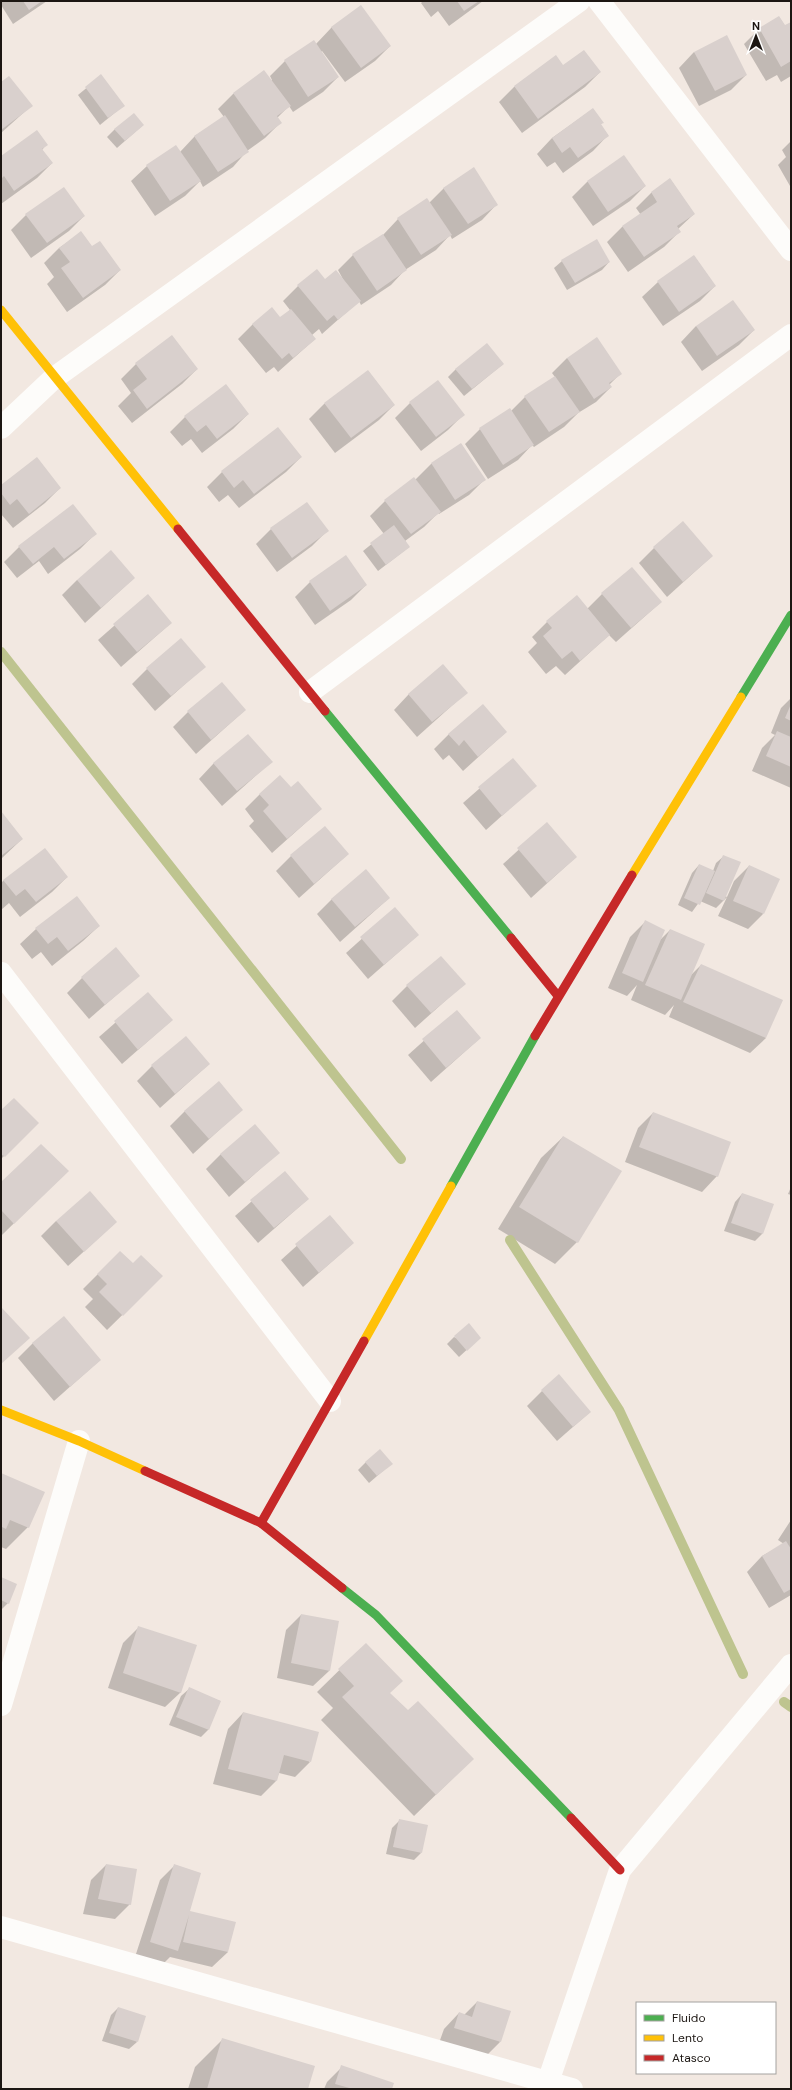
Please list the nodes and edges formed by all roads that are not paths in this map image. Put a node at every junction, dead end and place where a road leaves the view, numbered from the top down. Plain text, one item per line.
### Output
1 (579, 1) edge
2 (604, 2) edge
3 (791, 250) edge
4 (1, 310) edge
5 (791, 335) edge
6 (54, 378) junction
7 (1, 428) edge
8 (791, 615) edge
9 (310, 692) junction
10 (1, 974) edge
11 (558, 996) junction
12 (330, 1401) junction
13 (1, 1410) edge
14 (78, 1442) junction
15 (261, 1523) junction
16 (791, 1665) edge
17 (1, 1705) edge
18 (620, 1870) junction
19 (1, 1928) edge
20 (548, 2082) junction
21 (572, 2089) edge

1 - 6 street
2 - 3 street
4 - 6 street
5 - 9 street
6 - 7 street
6 - 9 street
8 - 11 street
9 - 11 street
10 - 12 street
11 - 12 street
12 - 15 street
13 - 14 street
14 - 15 street
14 - 17 street
15 - 18 street
16 - 18 street
18 - 20 street
19 - 20 street
20 - 21 street

